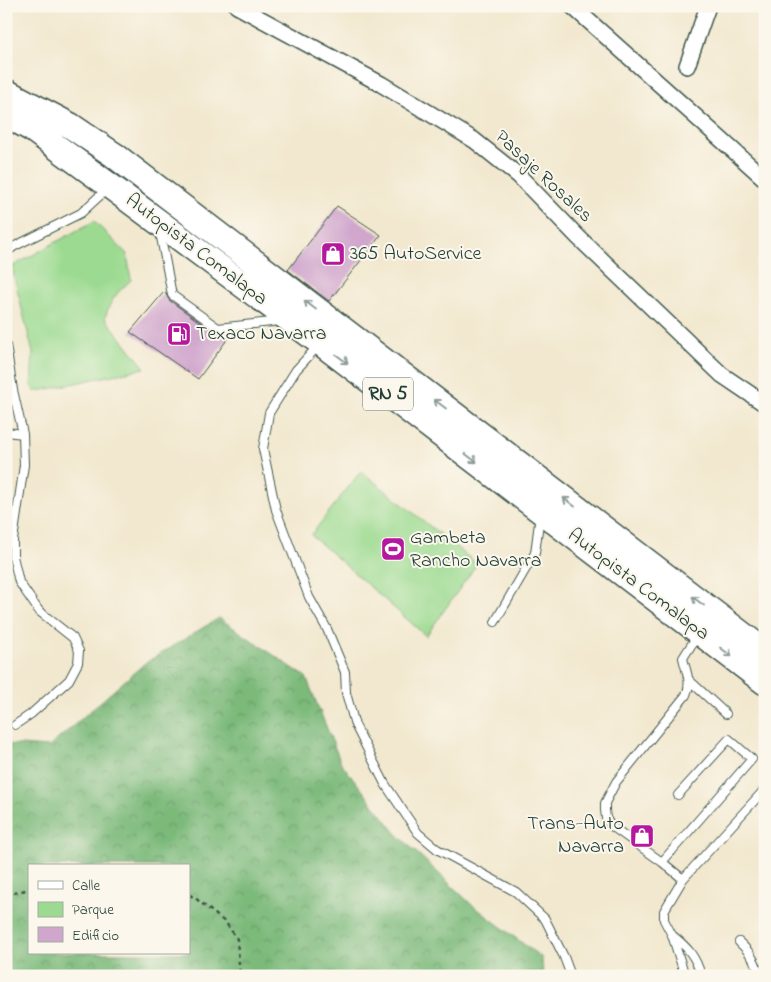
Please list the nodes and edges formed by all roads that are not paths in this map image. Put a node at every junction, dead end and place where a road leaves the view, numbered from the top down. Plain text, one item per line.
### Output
1 (237, 6) edge
2 (572, 6) edge
3 (708, 6) edge
4 (686, 66) dead end
5 (6, 74) edge
6 (6, 92) edge
7 (6, 114) edge
8 (6, 130) edge
9 (114, 155) junction
10 (765, 179) edge
11 (110, 186) junction
12 (159, 222) junction
13 (6, 252) edge
14 (290, 320) junction
15 (321, 343) junction
16 (6, 345) edge
17 (13, 390) junction
18 (765, 404) edge
19 (6, 408) edge
20 (6, 432) edge
21 (23, 434) junction
22 (540, 510) junction
23 (495, 622) dead end
24 (700, 632) junction
25 (765, 652) edge
26 (689, 680) junction
27 (765, 682) edge
28 (726, 714) dead end
29 (15, 725) dead end
30 (765, 789) edge
31 (678, 795) dead end
32 (662, 862) junction
33 (683, 879) junction
34 (672, 935) junction
35 (739, 942) dead end
36 (571, 976) edge
37 (685, 976) edge
38 (701, 976) edge
39 (759, 976) edge

1 - 18 street, Pasaje Rosales
2 - 10 street
3 - 4 street
5 - 9 highway
6 - 9 highway, Autopista Comalapa / RN 5
7 - 11 highway, Autopista Comalapa / RN 5
8 - 11 highway
25 -> 9 highway, Autopista Comalapa / RN 5
11 - 12 highway, Autopista Comalapa / RN 5
11 - 13 lane
12 - 14 highway, Autopista Comalapa / RN 5
12 - 14 lane
14 - 15 highway, Autopista Comalapa / RN 5
15 -> 22 highway, Autopista Comalapa / RN 5
15 - 36 lane
16 - 17 lane
17 - 19 lane
17 - 21 lane
20 - 21 lane
21 - 29 lane
22 - 23 lane
22 - 24 highway, Autopista Comalapa / RN 5
24 - 26 lane
24 -> 27 highway, Autopista Comalapa / RN 5
26 - 28 lane
26 - 32 lane
30 - 33 lane
31 - 32 lane
32 - 33 lane
33 - 34 lane
34 - 37 lane
34 - 38 lane
35 - 39 lane

